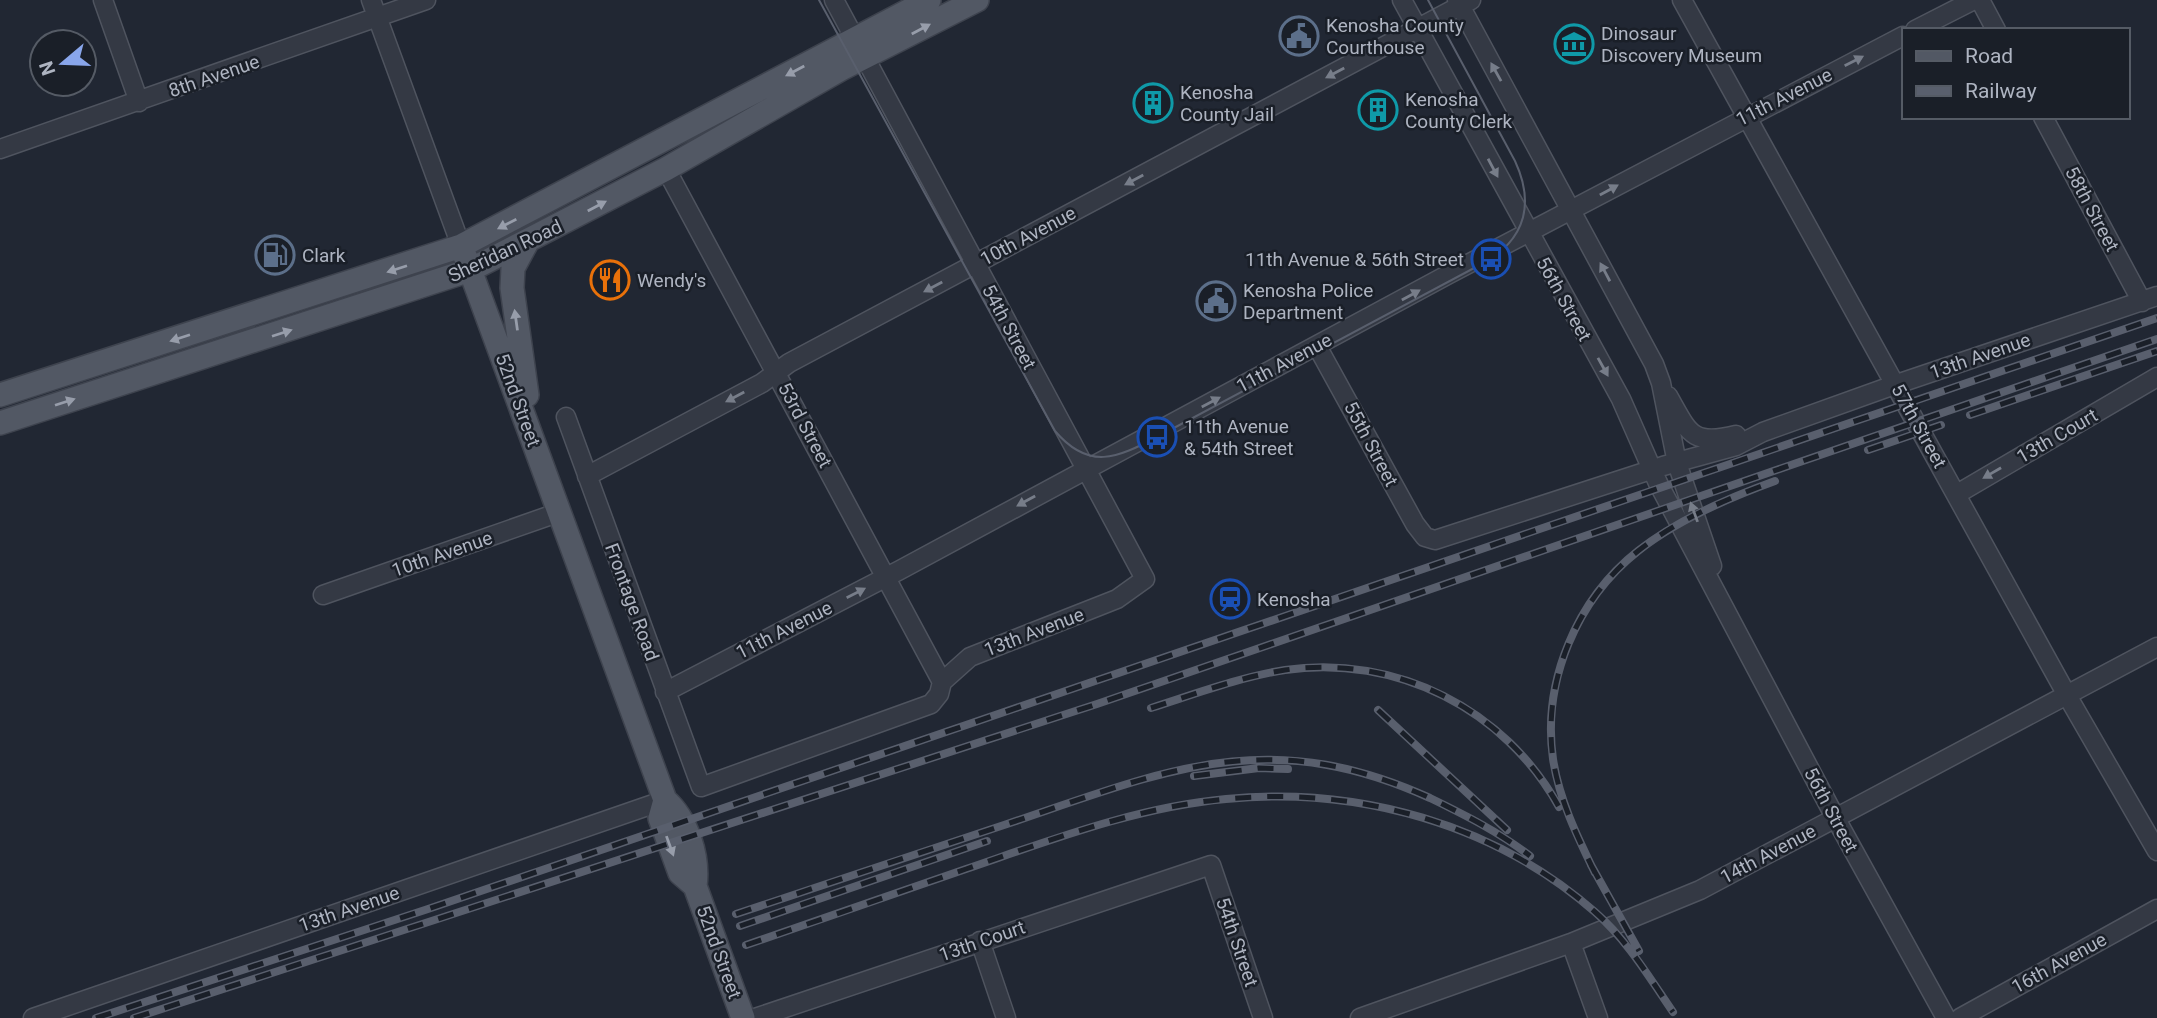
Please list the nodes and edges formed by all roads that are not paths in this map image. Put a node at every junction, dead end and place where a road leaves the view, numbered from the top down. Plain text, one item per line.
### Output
1 (103, 0) edge
2 (371, 0) edge
3 (426, 0) edge
4 (834, 0) edge
5 (929, 0) edge
6 (977, 0) edge
7 (1402, 0) edge
8 (1682, 0) edge
9 (1974, 0) edge
10 (1980, 0) edge
11 (1462, 2) edge
12 (378, 19) junction
13 (1920, 28) edge
14 (1995, 28) edge
15 (1418, 29) junction
16 (1902, 37) edge
17 (860, 48) junction
18 (139, 102) junction
19 (1747, 116) junction
20 (2044, 119) edge
21 (0, 149) edge
22 (666, 169) junction
23 (1572, 211) junction
24 (1528, 235) junction
25 (526, 244) junction
26 (461, 246) junction
27 (975, 264) junction
28 (470, 271) junction
29 (2149, 299) edge
30 (1317, 346) junction
31 (778, 372) junction
32 (2157, 377) edge
33 (1661, 383) junction
34 (1897, 384) junction
35 (0, 395) edge
36 (566, 417) dead end
37 (0, 423) edge
38 (1763, 432) junction
39 (532, 436) junction
40 (1677, 463) junction
41 (1085, 468) junction
42 (1652, 470) junction
43 (587, 476) junction
44 (1957, 494) junction
45 (560, 512) junction
46 (1427, 539) joint
47 (885, 578) junction
48 (1145, 579) joint
49 (323, 596) dead end
50 (1722, 599) junction
51 (2157, 647) edge
52 (942, 681) junction
53 (665, 692) junction
54 (2068, 697) junction
55 (701, 787) joint
56 (665, 800) junction
57 (1836, 819) junction
58 (2157, 850) edge
59 (1211, 865) joint
60 (2157, 909) edge
61 (980, 941) junction
62 (1572, 943) junction
63 (33, 1018) edge
64 (743, 1018) edge
65 (755, 1018) edge
66 (1006, 1018) edge
67 (1263, 1018) edge
68 (1360, 1018) edge
69 (1598, 1018) edge
70 (1946, 1018) edge
71 (1960, 1018) edge

1 - 18 street
2 - 12 street, 52nd Street
3 - 12 street, 8th Avenue
4 - 17 street, 54th Street
5 - 17 main road, Sheridan Road
17 -> 6 main road, Sheridan Road
7 - 15 street, 56th Street
8 - 19 street, 57th Street
9 - 13 street
10 - 14 street
11 - 15 street, 10th Avenue
23 -> 11 street, 56th Street
12 - 18 street, 8th Avenue
12 - 26 street, 52nd Street
15 -> 24 street, 56th Street
15 -> 27 street, 10th Avenue
19 -> 16 street, 11th Avenue
17 - 22 main road, Sheridan Road
17 -> 26 main road, Sheridan Road
17 - 27 street, 54th Street
18 - 21 street, 8th Avenue
23 -> 19 street, 11th Avenue
19 - 34 street, 57th Street
20 - 29 street, 58th Street
25 -> 22 main road, Sheridan Road
22 - 31 street, 53rd Street
23 - 24 street, 11th Avenue
33 -> 23 street, 56th Street
30 -> 24 street, 11th Avenue
24 -> 42 street, 56th Street
25 - 28 main road, Sheridan Road
39 -> 25 main road
26 - 28 main road, 52nd Street
26 -> 35 main road, Sheridan Road
27 -> 31 street, 10th Avenue
27 - 41 street, 54th Street
37 -> 28 main road, Sheridan Road
28 - 39 main road, 52nd Street
29 - 34 street, 13th Avenue
41 -> 30 street, 11th Avenue
30 - 46 street, 55th Street
31 -> 43 street, 10th Avenue
31 - 47 street, 53rd Street
32 -> 44 street, 13th Court
33 - 38 street, 13th Avenue
33 - 40 street, 56th Street
34 - 38 street, 13th Avenue
34 - 44 street, 57th Street
36 - 43 street, Frontage Road
38 - 40 street, 13th Avenue
39 - 45 main road, 52nd Street
40 - 42 street, 13th Avenue
50 -> 40 street, 56th Street
41 -> 47 street, 11th Avenue
41 - 48 street, 54th Street
42 - 46 street, 13th Avenue
42 - 50 street, 56th Street
43 - 53 street, Frontage Road
44 - 54 street, 57th Street
45 - 49 street, 10th Avenue
45 - 56 main road, 52nd Street
47 - 52 street, 53rd Street
53 -> 47 street, 11th Avenue
48 - 52 street, 13th Avenue
50 - 57 street, 56th Street
51 - 54 street, 14th Avenue
52 - 55 street, 13th Avenue
53 - 55 street, Frontage Road
54 - 57 street, 14th Avenue
54 - 58 street, 57th Street
56 - 63 street, 13th Avenue
56 - 64 main road, 52nd Street
57 - 62 street, 14th Avenue
57 - 70 street, 56th Street
59 - 61 street, 13th Court
59 - 67 street, 54th Street
60 - 71 street, 16th Avenue
61 - 65 street, 13th Court
61 - 66 street
62 - 68 street, 14th Avenue
62 - 69 street

